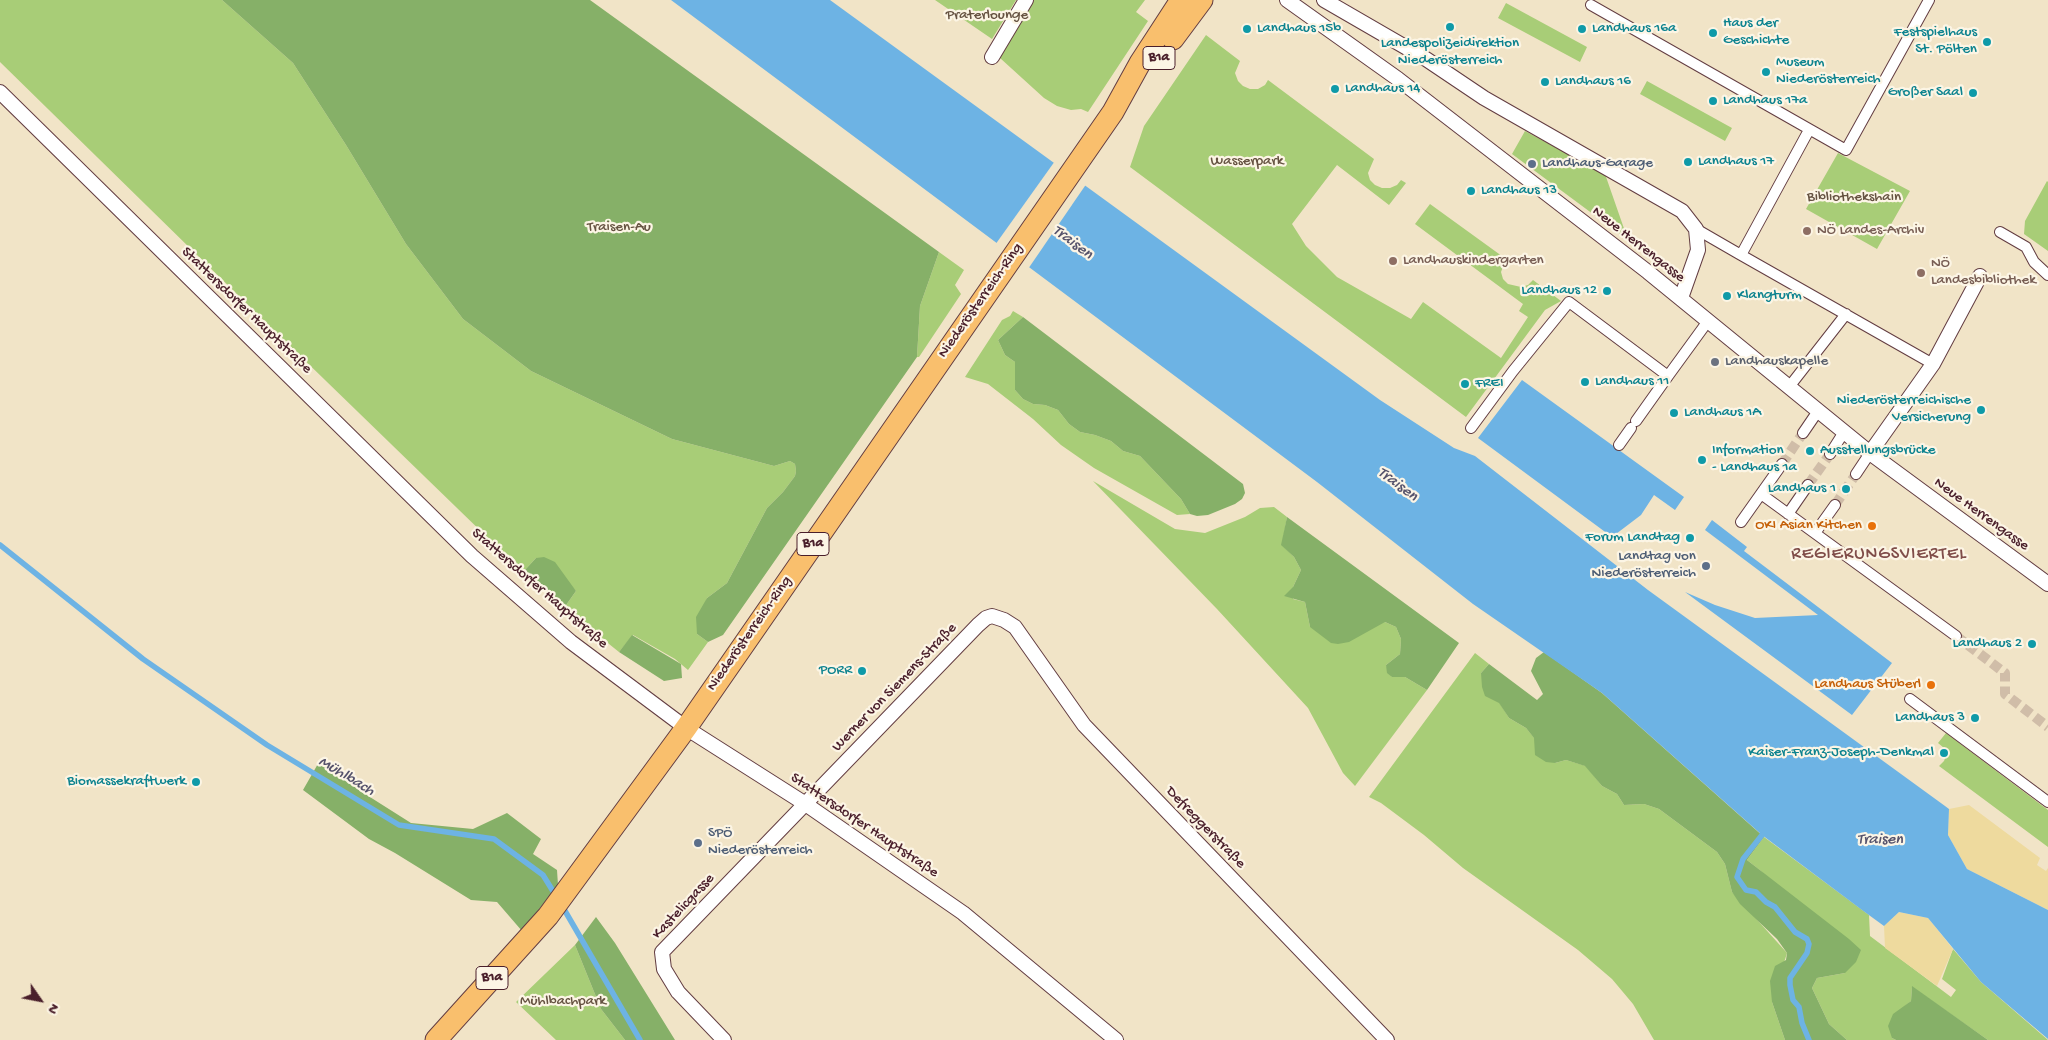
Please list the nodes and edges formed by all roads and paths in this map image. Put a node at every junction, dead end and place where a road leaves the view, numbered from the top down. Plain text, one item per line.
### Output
1 (1026, 0) edge
2 (1181, 0) edge
3 (1202, 0) edge
4 (1288, 0) edge
5 (1324, 0) edge
6 (1929, 0) edge
7 (1591, 6) dead end
8 (992, 57) dead end
9 (0, 92) edge
10 (1113, 112) junction
11 (1809, 130) junction
12 (1696, 229) junction
13 (2000, 232) dead end
14 (1741, 254) junction
15 (2048, 275) edge
16 (1980, 276) dead end
17 (1681, 298) junction
18 (1846, 314) junction
19 (1708, 321) junction
20 (1933, 364) junction
21 (1668, 376) junction
22 (1789, 387) junction
23 (1818, 411) junction
24 (1470, 428) dead end
25 (1844, 432) junction
26 (1803, 433) tunnel mouth
27 (1619, 445) dead end
28 (1870, 453) junction
29 (1830, 454) tunnel mouth
30 (1782, 464) tunnel mouth
31 (1856, 474) tunnel mouth
32 (1808, 485) tunnel mouth
33 (1761, 494) junction
34 (1835, 505) tunnel mouth
35 (1788, 514) junction
36 (1741, 522) dead end
37 (1815, 533) junction
38 (2048, 584) edge
39 (1015, 627) joint
40 (1956, 636) tunnel mouth
41 (1910, 699) dead end
42 (686, 728) junction
43 (2048, 802) edge
44 (804, 803) junction
45 (436, 1040) edge
46 (724, 1040) edge
47 (1116, 1040) edge
48 (1387, 1040) edge

1 - 8 street
2 - 10 main road, Niederösterreich-Ring / B1a
3 - 10 main road, Niederösterreich-Ring / B1a
4 - 17 street, Neue Herrengasse
5 - 12 street
6 - 11 street
7 - 11 street
9 - 42 street, Stattersdorfer Hauptstraße
10 - 42 main road, Niederösterreich-Ring / B1a
11 - 14 street
12 - 14 street
12 - 17 street, Neue Herrengasse
13 - 15 street
14 - 18 street
16 - 20 street
17 - 19 street, Neue Herrengasse
18 - 20 street
18 - 22 street
19 - 21 street
19 - 22 street, Neue Herrengasse
20 - 28 street
21 - 24 street
21 - 27 street
22 - 23 street, Neue Herrengasse
23 - 25 street, Neue Herrengasse
23 - 26 street
25 - 28 street, Neue Herrengasse
25 - 29 street
28 - 31 street
28 - 38 street, Neue Herrengasse
30 - 33 street
32 - 35 street
33 - 35 street
33 - 36 street
34 - 37 street
35 - 37 street
37 - 40 street
39 - 44 street, Werner von Siemens-Straße
39 - 48 street, Defreggerstraße
41 - 43 street
42 - 44 street, Stattersdorfer Hauptstraße
42 - 45 main road, Niederösterreich-Ring / B1a
44 - 46 street, Kastelicgasse
44 - 47 street, Stattersdorfer Hauptstraße

